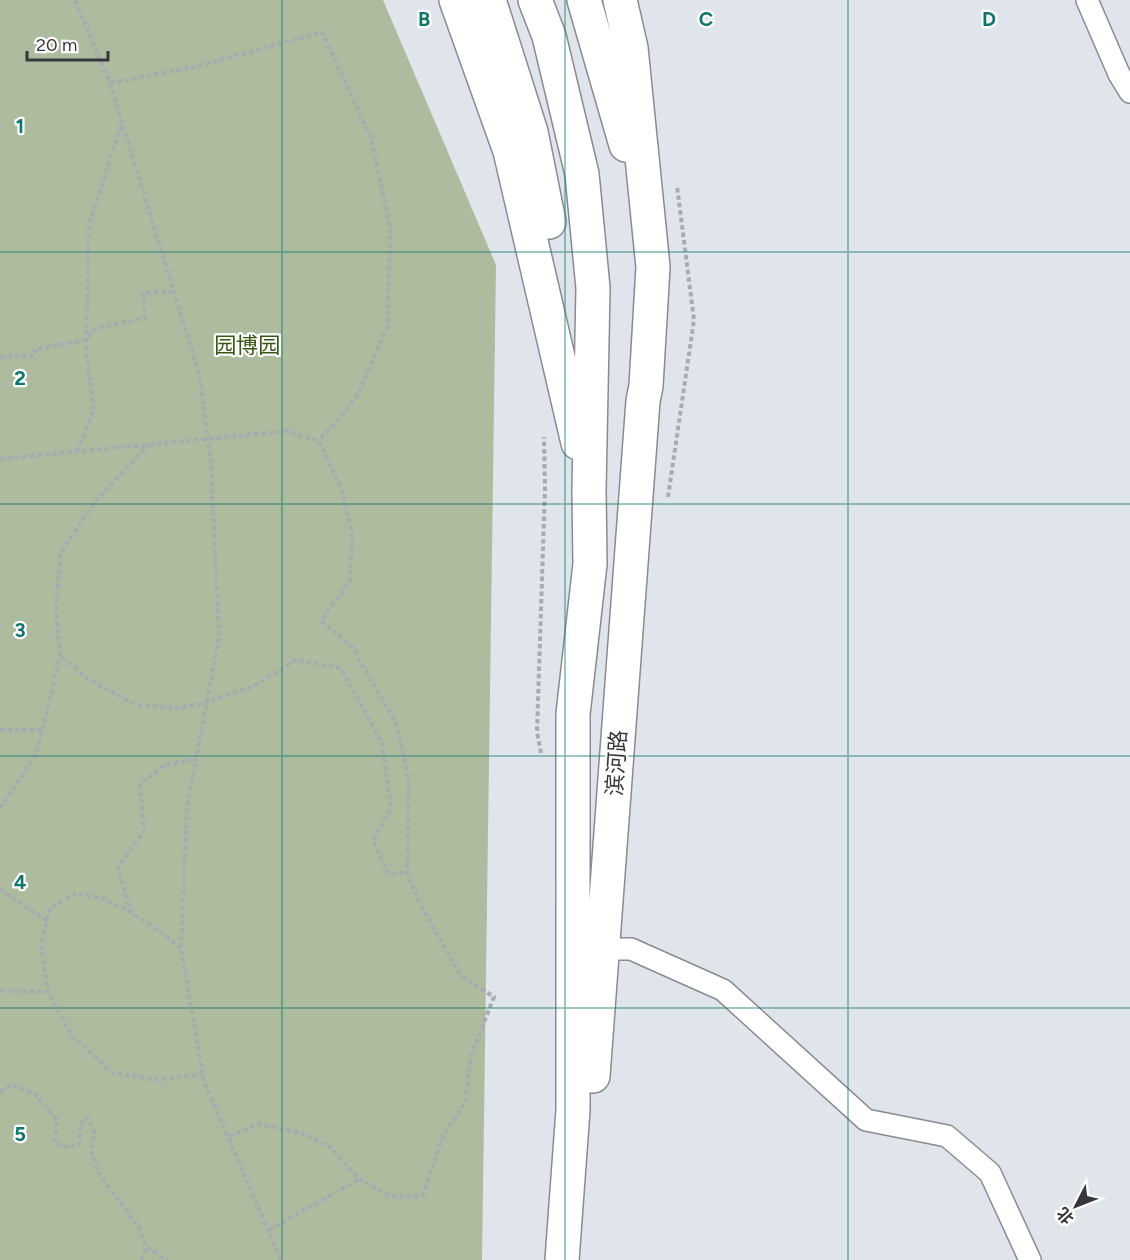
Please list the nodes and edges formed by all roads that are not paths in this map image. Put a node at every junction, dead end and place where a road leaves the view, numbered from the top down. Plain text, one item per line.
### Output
1 (456, 0) edge
2 (489, 0) edge
3 (535, 0) edge
4 (584, 0) edge
5 (620, 0) edge
6 (1087, 0) edge
7 (1124, 70) edge
8 (1130, 92) edge
9 (653, 267) junction
10 (589, 490) junction
11 (602, 949) junction
12 (562, 1260) edge
13 (579, 1260) edge
14 (1030, 1260) edge

1 - 10 main road
2 - 10 main road
3 - 10 main road
4 - 9 main road
5 - 9 main road
6 - 7 street
7 - 8 street
9 - 11 main road, 滨河路
10 - 12 main road, 滨河路
11 - 13 main road, 滨河路
11 - 14 street

